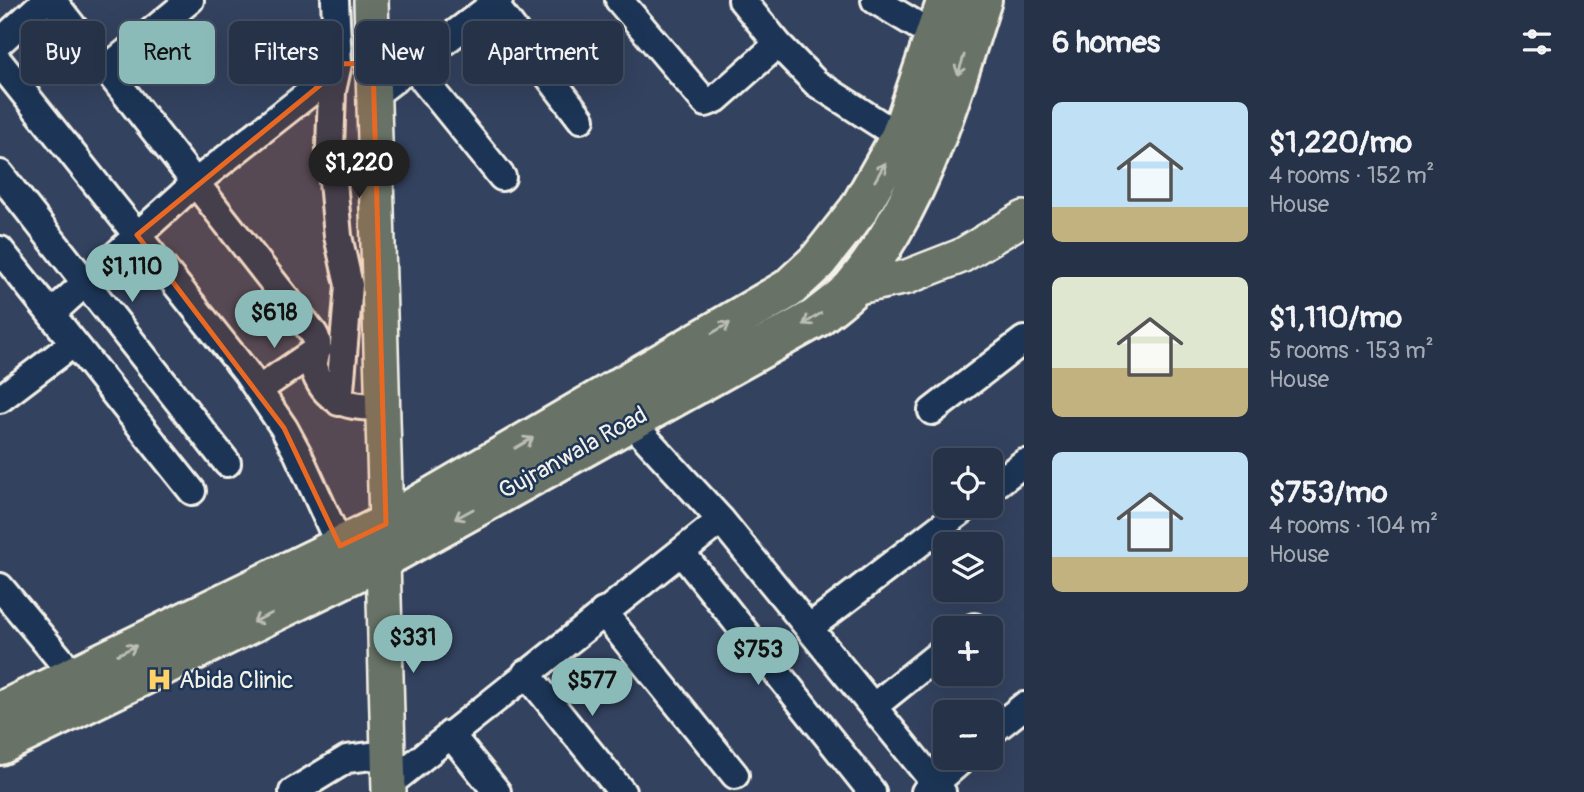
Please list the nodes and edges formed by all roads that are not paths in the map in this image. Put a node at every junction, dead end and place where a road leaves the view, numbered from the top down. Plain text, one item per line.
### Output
1 (46, 0) edge
2 (52, 0) edge
3 (190, 0) edge
4 (335, 0) edge
5 (371, 0) edge
6 (620, 0) edge
7 (742, 0) edge
8 (875, 0) edge
9 (947, 0) edge
10 (982, 0) edge
11 (496, 2) edge
12 (336, 21) edge
13 (372, 21) edge
14 (935, 36) junction
15 (449, 38) edge
16 (0, 42) edge
17 (778, 44) junction
18 (0, 63) edge
19 (106, 69) junction
20 (317, 84) edge
21 (334, 84) edge
22 (373, 84) edge
23 (427, 84) edge
24 (581, 119) dead end
25 (900, 137) junction
26 (0, 174) edge
27 (502, 177) dead end
28 (195, 183) junction
29 (1024, 218) edge
30 (137, 235) junction
31 (0, 250) edge
32 (85, 283) junction
33 (852, 288) junction
34 (51, 314) junction
35 (1024, 340) edge
36 (74, 343) junction
37 (318, 349) junction
38 (258, 390) junction
39 (0, 399) edge
40 (339, 402) junction
41 (383, 407) junction
42 (932, 411) dead end
43 (630, 421) junction
44 (227, 463) dead end
45 (1024, 463) edge
46 (1003, 479) edge
47 (192, 491) dead end
48 (952, 518) edge
49 (721, 520) junction
50 (385, 541) junction
51 (340, 546) junction
52 (681, 551) junction
53 (0, 587) edge
54 (603, 612) junction
55 (809, 628) junction
56 (933, 659) edge
57 (526, 673) junction
58 (74, 676) junction
59 (1024, 705) edge
60 (873, 707) junction
61 (0, 712) edge
62 (1003, 722) edge
63 (450, 734) junction
64 (0, 745) edge
65 (952, 770) edge
66 (735, 775) dead end
67 (389, 777) edge
68 (934, 789) edge
69 (293, 792) edge
70 (497, 792) edge
71 (622, 792) edge
72 (872, 792) edge

1 - 16 street
2 - 19 street
3 - 19 street
4 - 12 street
5 - 13 main road
6 - 17 street
7 - 17 street
8 - 14 street
9 - 14 highway, Gujranwala Road
10 -> 33 highway, Gujranwala Road
11 - 15 street
11 - 24 street
14 - 25 highway, Gujranwala Road
17 - 25 street
18 - 30 street
19 - 28 street
20 - 28 street
21 - 40 street
22 - 41 main road
23 - 27 street
50 -> 25 highway, Gujranwala Road
26 - 32 street
28 - 30 street
28 - 37 street
29 - 33 main road
30 - 32 street
30 - 38 street
31 - 34 street
32 - 34 street
32 - 44 street
33 -> 43 highway, Gujranwala Road
34 - 36 street
35 - 42 street
36 - 39 street
36 - 47 street
37 - 38 street
37 - 40 street
38 - 51 street
40 - 41 street
41 - 50 main road
43 - 49 street
43 -> 50 highway, Gujranwala Road
45 - 46 street
48 - 55 street
49 - 52 street
49 - 55 street
50 - 51 highway, Gujranwala Road
50 -> 64 highway, Gujranwala Road
50 - 67 main road
58 -> 51 highway, Gujranwala Road
52 - 54 street
52 - 72 street
53 - 58 street
54 - 57 street
54 - 66 street
55 - 60 street
56 - 60 street
57 - 63 street
57 - 71 street
58 - 61 highway, Gujranwala Road
59 - 62 street
60 - 68 street
63 - 67 street
63 - 70 street
65 - 68 street
67 - 69 street

